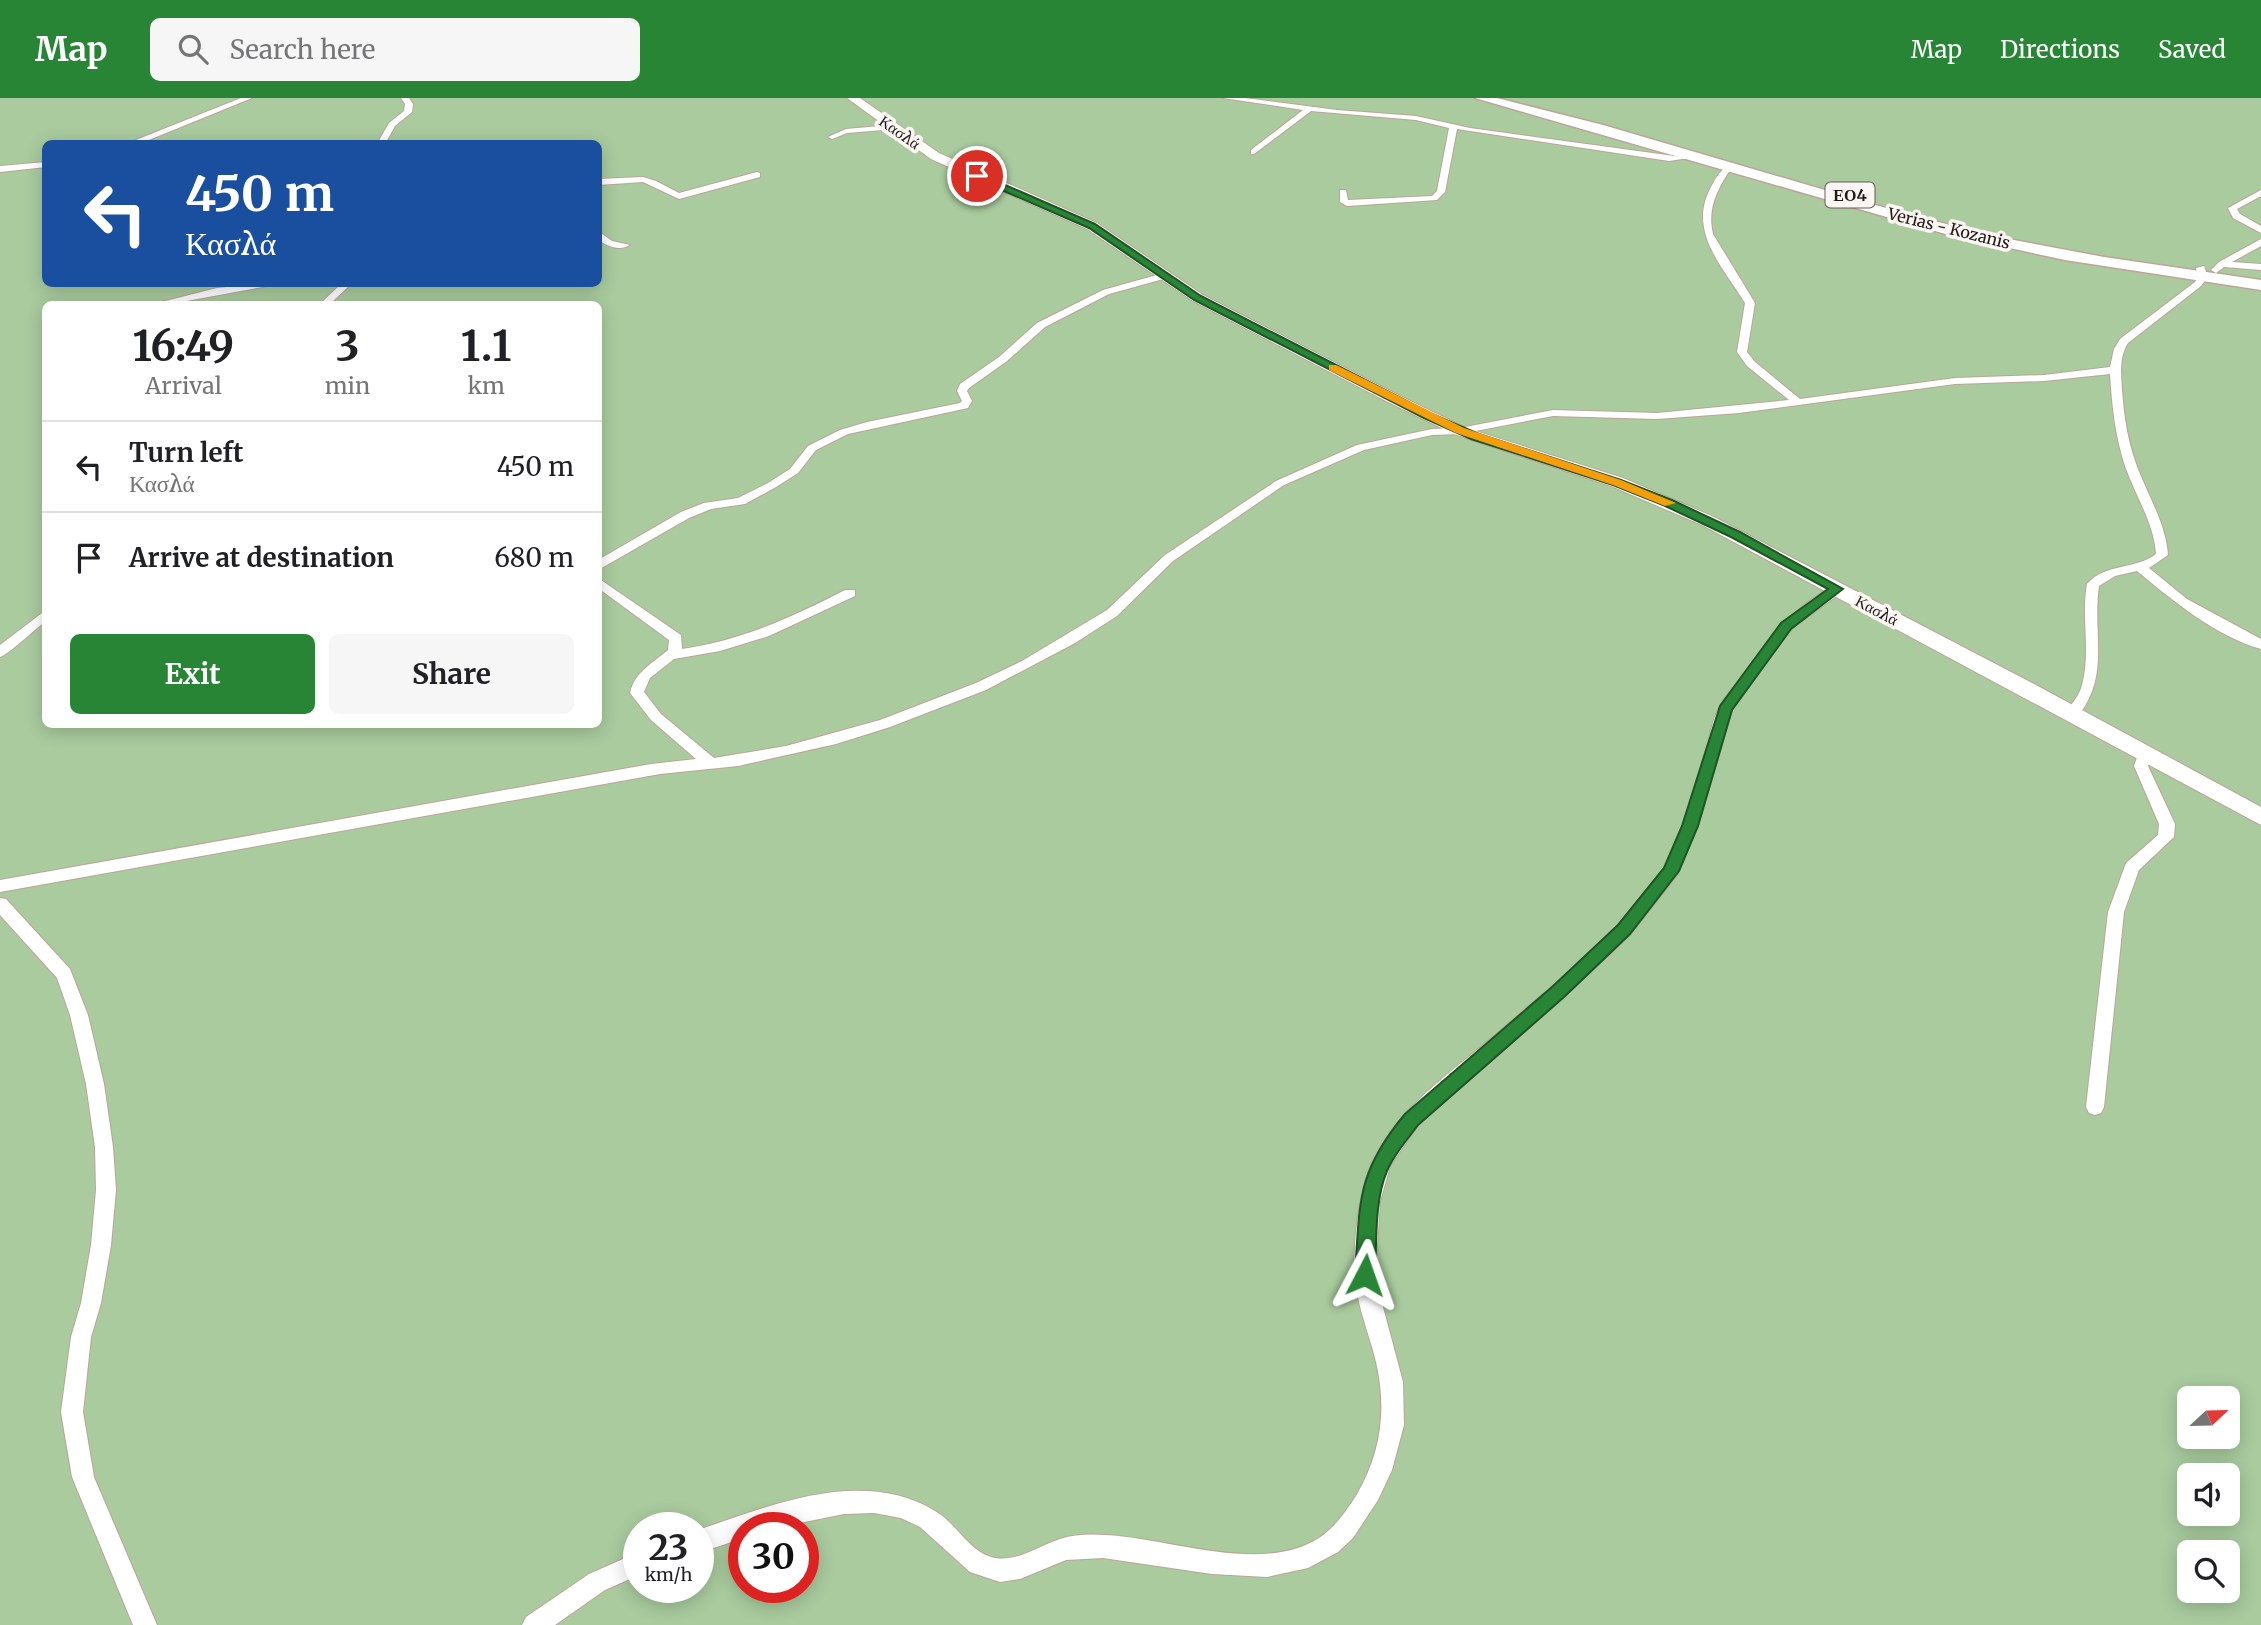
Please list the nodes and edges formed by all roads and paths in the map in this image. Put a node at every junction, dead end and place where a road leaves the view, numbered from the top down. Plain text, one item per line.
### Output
1 (247, 98) edge
2 (405, 98) edge
3 (853, 98) edge
4 (1227, 98) edge
5 (1481, 98) edge
6 (1504, 98) edge
7 (1309, 109) junction
8 (892, 127) junction
9 (1453, 127) junction
10 (832, 136) dead end
11 (1630, 136) junction
12 (140, 140) edge
13 (384, 140) edge
14 (1254, 152) dead end
15 (1685, 158) junction
16 (42, 164) edge
17 (0, 169) edge
18 (1726, 170) junction
19 (757, 175) dead end
20 (602, 182) edge
21 (1790, 185) junction
22 (1343, 192) dead end
23 (2261, 193) edge
24 (2261, 230) edge
25 (602, 238) edge
26 (2261, 242) edge
27 (625, 245) dead end
28 (2261, 267) edge
29 (2210, 270) junction
30 (1164, 276) junction
31 (2261, 276) edge
32 (2261, 285) edge
33 (250, 287) edge
34 (343, 287) edge
35 (172, 301) edge
36 (328, 301) edge
37 (2115, 370) junction
38 (1798, 402) junction
39 (1460, 431) junction
40 (602, 564) edge
41 (2140, 566) junction
42 (602, 585) edge
43 (1837, 589) junction
44 (850, 593) dead end
45 (42, 616) edge
46 (42, 632) edge
47 (6, 638) edge
48 (2261, 645) edge
49 (0, 653) edge
50 (673, 655) junction
51 (2072, 713) junction
52 (2145, 753) junction
53 (709, 762) junction
54 (2261, 817) edge
55 (0, 886) edge
56 (0, 904) edge
57 (2095, 1107) dead end
58 (714, 1537) edge
59 (623, 1570) edge
60 (145, 1625) edge
61 (534, 1625) edge

1 - 12 street
2 - 13 street
3 - 8 street, Κασλά
4 - 7 street
5 - 11 main road, Verias - Kozanis / ΕΟ4
6 - 29 main road, Verias - Kozanis / ΕΟ4
7 - 9 street
7 - 14 street
8 - 10 street
8 - 30 street, Κασλά
9 - 15 street
9 - 22 street
11 - 15 street
11 - 21 main road, Verias - Kozanis / ΕΟ4
15 - 18 street
16 - 17 street
18 - 21 street
18 - 38 street
19 - 20 street
21 - 29 main road, Verias - Kozanis / ΕΟ4
23 - 24 street
25 - 27 street
26 - 29 street
28 - 29 street
29 - 31 main road, Verias - Kozanis / ΕΟ4
29 - 32 main road, Verias - Kozanis / ΕΟ4
29 - 37 street
30 - 39 street, Κασλά
30 - 40 street
33 - 35 street
34 - 36 street
37 - 38 street
37 - 41 street
38 - 39 street
39 - 43 street, Κασλά
39 - 53 street
41 - 48 street
41 - 51 street
42 - 50 street
43 - 51 street, Κασλά
43 - 58 street
44 - 50 street
45 - 47 street
46 - 47 street
47 - 49 street
50 - 53 street
51 - 52 street, Κασλά
52 - 54 street, Κασλά
52 - 57 street
53 - 55 street
56 - 60 street
59 - 61 street

